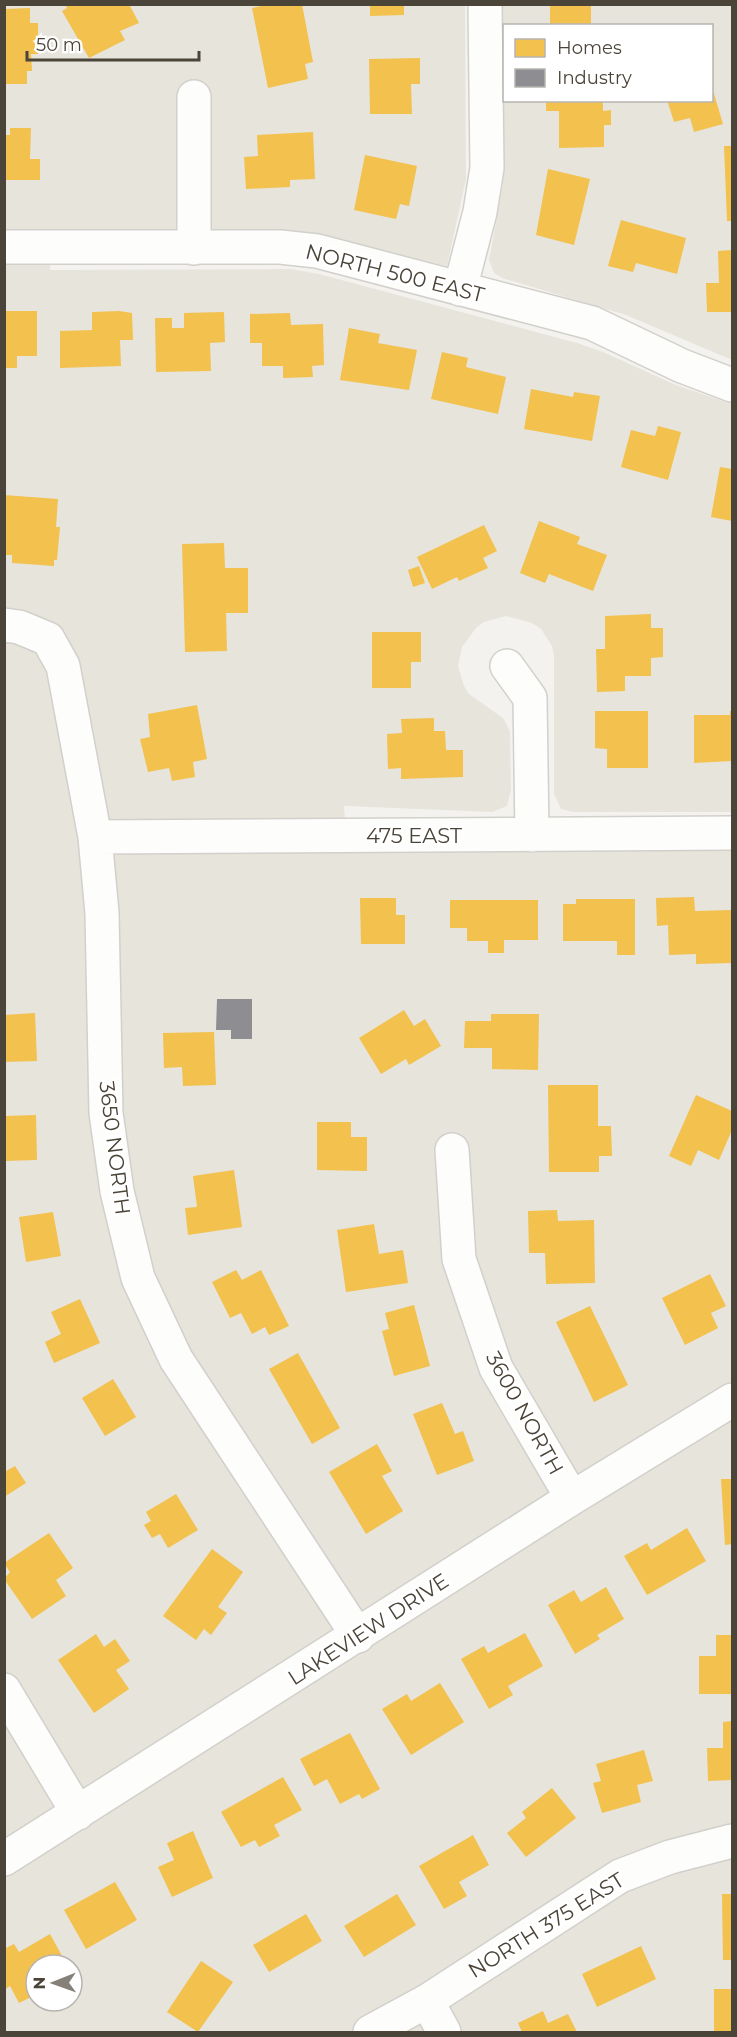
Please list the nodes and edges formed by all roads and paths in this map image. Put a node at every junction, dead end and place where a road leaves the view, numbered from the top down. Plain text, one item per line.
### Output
1 (485, 4) edge
2 (194, 97) dead end
3 (4, 248) edge
4 (194, 248) junction
5 (460, 289) junction
6 (732, 385) edge
7 (4, 625) edge
8 (507, 666) dead end
9 (732, 833) edge
10 (532, 835) junction
11 (94, 837) junction
12 (452, 1150) dead end
13 (732, 1400) edge
14 (572, 1498) junction
15 (358, 1636) junction
16 (4, 1690) edge
17 (78, 1812) junction
18 (732, 1841) edge
19 (4, 1859) edge
20 (427, 2001) junction
21 (370, 2032) edge
22 (444, 2032) edge

1 - 5 street
2 - 4 street
3 - 4 street, NORTH 500 EAST
4 - 5 street, NORTH 500 EAST
5 - 6 street, NORTH 500 EAST
7 - 11 street, 3650 NORTH
8 - 10 street
9 - 10 street, 475 EAST
10 - 11 street, 475 EAST
11 - 15 street, 3650 NORTH
12 - 14 street, 3600 NORTH
13 - 14 street, LAKEVIEW DRIVE
14 - 15 street, LAKEVIEW DRIVE
15 - 17 street, LAKEVIEW DRIVE
16 - 17 street
17 - 19 street, LAKEVIEW DRIVE
18 - 20 street, NORTH 375 EAST
20 - 21 street, NORTH 375 EAST
20 - 22 street

